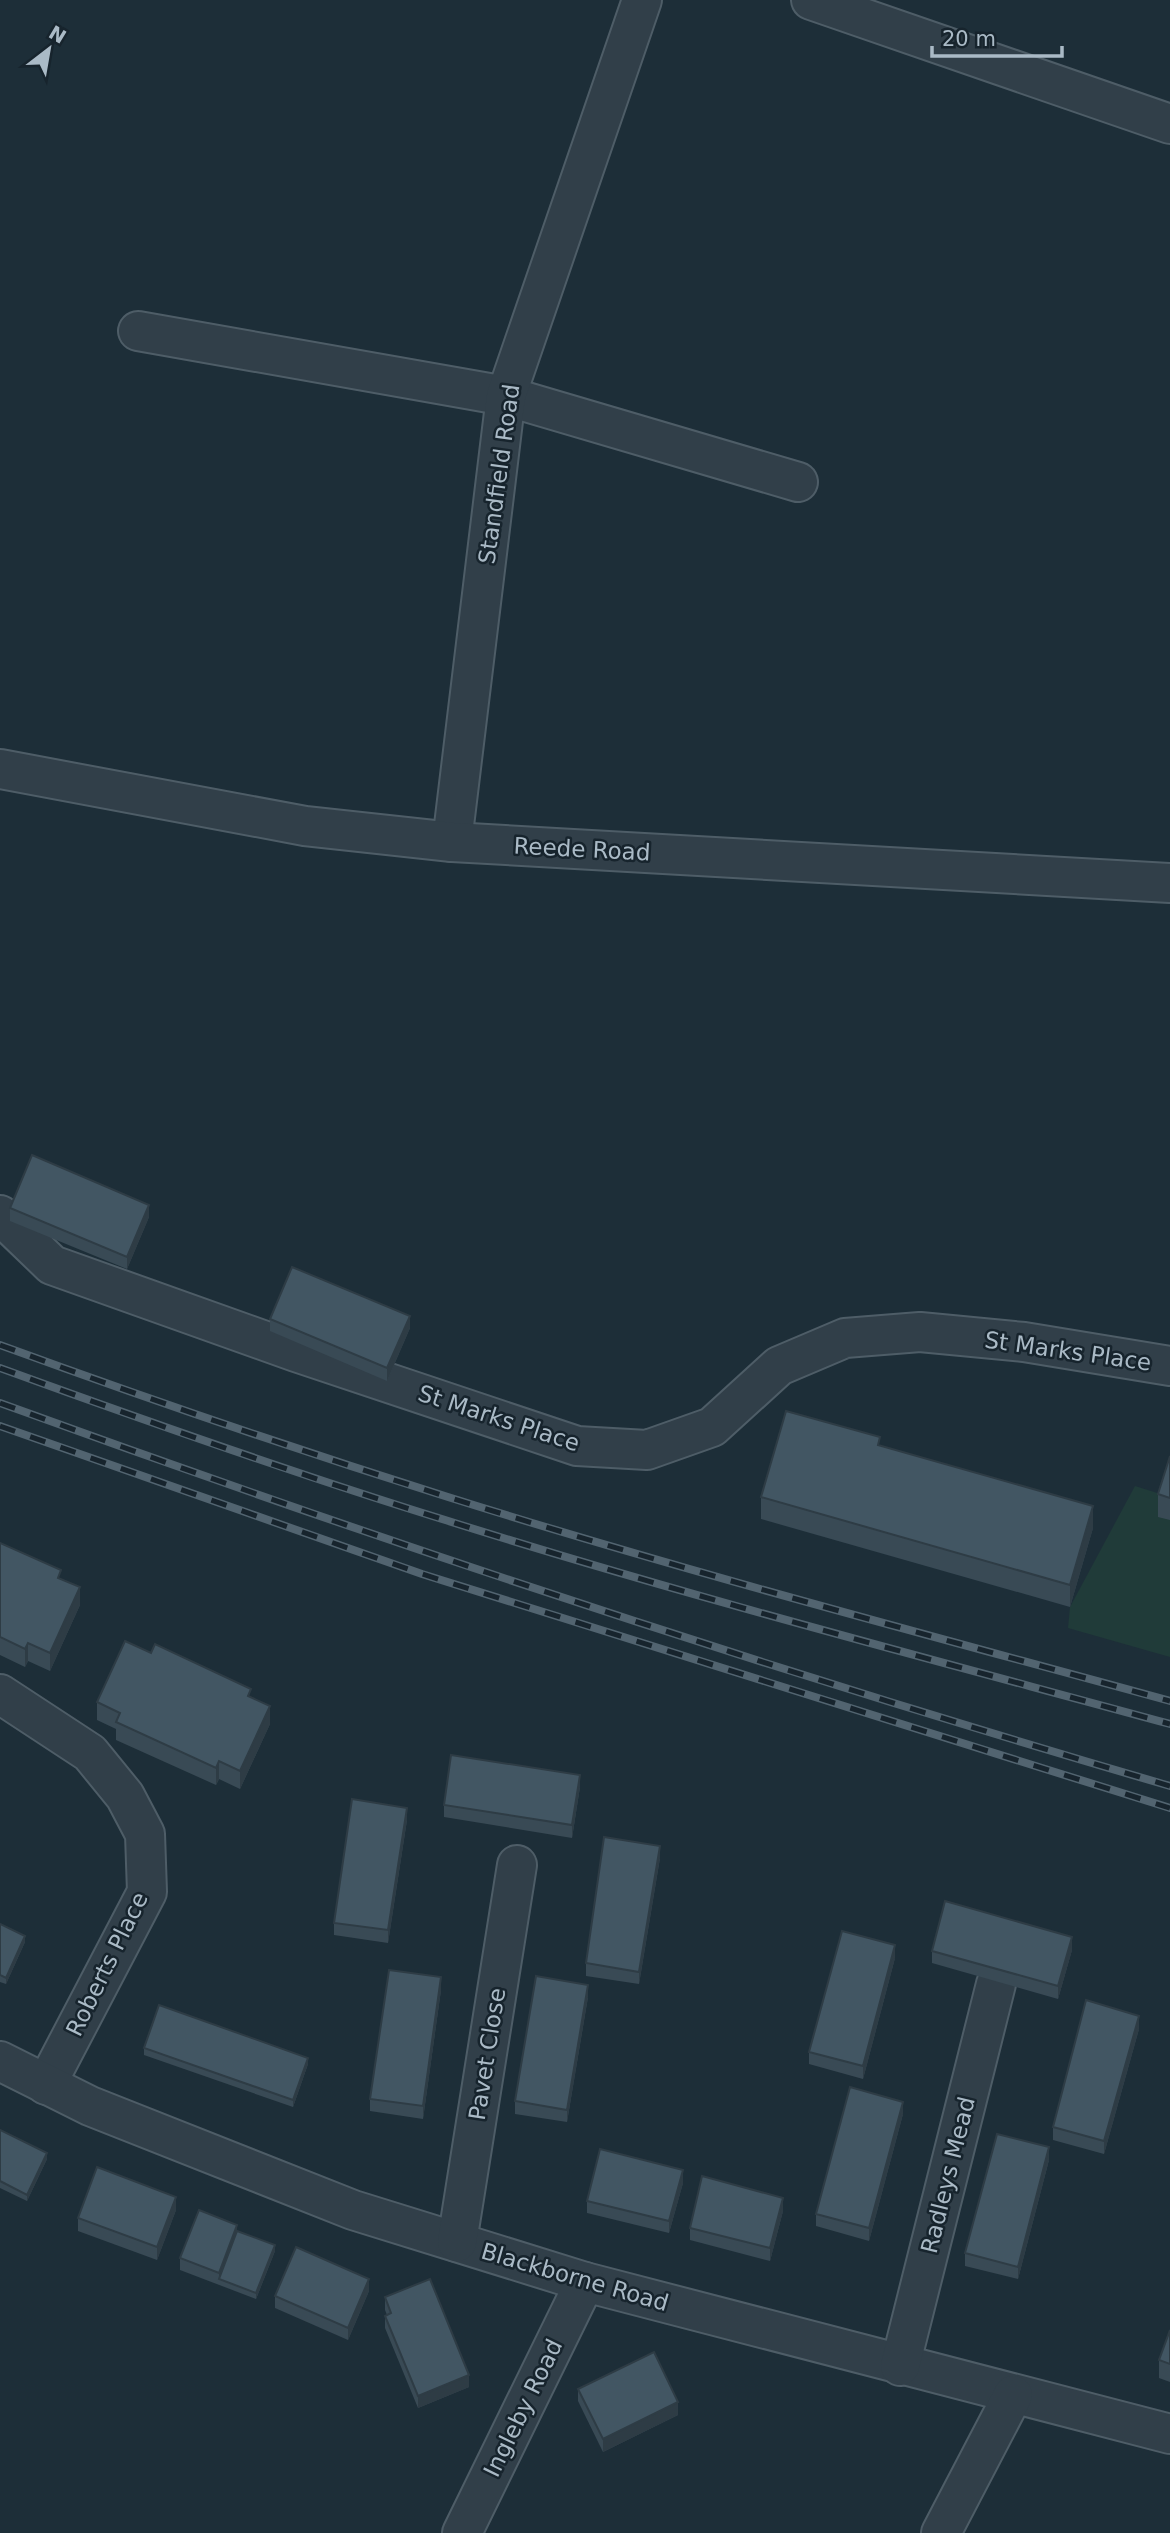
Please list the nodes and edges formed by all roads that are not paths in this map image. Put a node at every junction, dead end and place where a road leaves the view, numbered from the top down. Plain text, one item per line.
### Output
1 (642, 0) edge
2 (811, 0) edge
3 (1170, 124) edge
4 (138, 331) dead end
5 (506, 396) junction
6 (798, 482) dead end
7 (0, 769) edge
8 (452, 842) junction
9 (1170, 883) edge
10 (0, 1215) edge
11 (1170, 1366) edge
12 (0, 1694) edge
13 (517, 1866) dead end
14 (996, 1984) edge
15 (0, 2061) edge
16 (46, 2085) junction
17 (457, 2242) junction
18 (585, 2282) junction
19 (900, 2366) junction
20 (1013, 2395) junction
21 (1170, 2434) edge
22 (461, 2533) edge
23 (941, 2533) edge

1 - 5 street, Standfield Road
2 - 3 street
4 - 5 street
5 - 6 street
5 - 8 street, Standfield Road
7 - 8 street, Reede Road
8 - 9 street, Reede Road
10 - 11 street, St Marks Place
12 - 16 street, Roberts Place
13 - 17 street, Pavet Close
14 - 19 street, Radleys Mead
15 - 16 street, Blackborne Road
16 - 17 street, Blackborne Road
17 - 18 street, Blackborne Road
18 - 19 street, Blackborne Road
18 - 22 street, Ingleby Road
19 - 20 street, Blackborne Road
20 - 21 street, Blackborne Road
20 - 23 street

